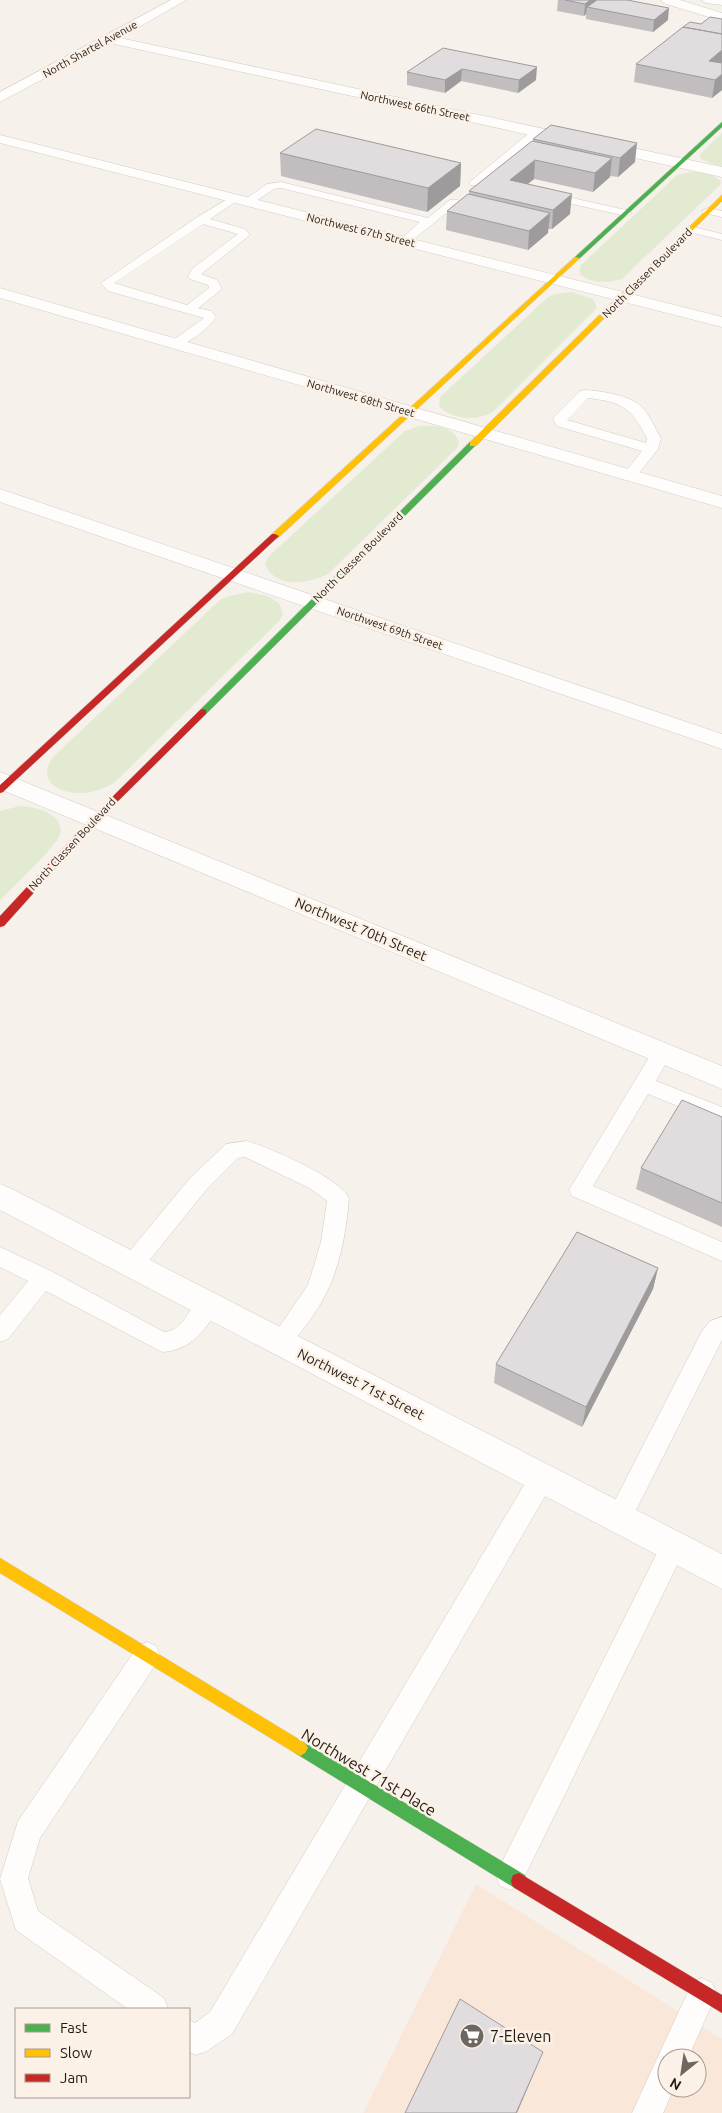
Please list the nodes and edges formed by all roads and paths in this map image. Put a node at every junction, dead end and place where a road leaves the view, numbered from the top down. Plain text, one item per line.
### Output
1 (180, 0) edge
2 (667, 0) edge
3 (706, 0) edge
4 (722, 2) edge
5 (688, 3) edge
6 (722, 17) edge
7 (108, 39) junction
8 (0, 98) edge
9 (722, 124) edge
10 (538, 132) junction
11 (0, 139) edge
12 (680, 163) junction
13 (722, 172) edge
14 (475, 183) dead end
15 (534, 193) edge
16 (722, 197) edge
17 (241, 200) junction
18 (454, 202) dead end
19 (708, 211) junction
20 (626, 213) junction
21 (722, 214) edge
22 (200, 220) junction
23 (427, 224) junction
24 (690, 229) junction
25 (722, 237) edge
26 (405, 241) junction
27 (555, 278) junction
28 (0, 293) edge
29 (624, 296) junction
30 (189, 309) junction
31 (722, 322) edge
32 (176, 344) junction
33 (411, 412) junction
34 (485, 433) junction
35 (652, 450) junction
36 (630, 475) junction
37 (0, 495) edge
38 (722, 502) edge
39 (233, 574) junction
40 (313, 602) junction
41 (722, 742) edge
42 (2, 784) edge
43 (96, 818) junction
44 (0, 923) edge
45 (661, 1054) junction
46 (722, 1078) edge
47 (644, 1084) junction
48 (722, 1116) edge
49 (0, 1196) edge
50 (722, 1252) edge
51 (0, 1256) edge
52 (132, 1265) junction
53 (43, 1278) junction
54 (208, 1304) junction
55 (722, 1327) edge
56 (0, 1332) edge
57 (280, 1342) junction
58 (542, 1478) junction
59 (619, 1518) junction
60 (673, 1547) junction
61 (0, 1566) edge
62 (722, 1572) edge
63 (147, 1655) junction
64 (361, 1785) junction
65 (510, 1876) junction
66 (712, 1999) edge
67 (152, 2008) edge
68 (190, 2036) edge
69 (679, 2048) edge
70 (657, 2089) edge
71 (646, 2113) edge

1 - 7 street, North Shartel Avenue
2 - 5 street
3 - 4 lane
5 - 6 street
7 - 8 street, North Shartel Avenue
7 - 10 street, Northwest 66th Street
9 - 12 street
10 - 12 street, Northwest 66th Street
10 - 14 lane
11 - 17 street, Northwest 67th Street
12 - 13 street, Northwest 66th Street
12 - 20 street
15 - 20 lane
16 - 19 street, North Classen Boulevard
17 - 22 lane
17 - 23 lane
17 - 26 street, Northwest 67th Street
18 - 23 lane
19 - 21 lane
19 - 24 street, North Classen Boulevard
20 - 27 street
22 - 30 lane
22 - 30 lane
23 - 26 lane
24 - 25 lane
24 - 29 street, North Classen Boulevard
26 - 27 street, Northwest 67th Street
27 - 29 street, Northwest 67th Street
27 - 33 street
28 - 32 street, Northwest 68th Street
29 - 31 street, Northwest 67th Street
29 - 34 street, North Classen Boulevard
30 - 32 lane
32 - 33 street, Northwest 68th Street
33 - 34 street, Northwest 68th Street
33 - 39 street
34 - 36 street, Northwest 68th Street
34 - 40 street, North Classen Boulevard
35 - 35 lane
35 - 36 lane
36 - 38 street, Northwest 68th Street
37 - 39 street, Northwest 69th Street
39 - 40 street, Northwest 69th Street
39 - 42 street
40 - 41 street, Northwest 69th Street
40 - 43 street, North Classen Boulevard
42 - 43 street, Northwest 70th Street
43 - 44 street, North Classen Boulevard
43 - 45 street, Northwest 70th Street
45 - 46 street, Northwest 70th Street
45 - 47 lane
47 - 48 lane
47 - 50 lane
49 - 52 street, Northwest 71st Street
51 - 53 lane
52 - 54 street, Northwest 71st Street
52 - 57 lane
53 - 54 lane
53 - 56 lane
54 - 57 street, Northwest 71st Street
55 - 59 lane
57 - 58 street, Northwest 71st Street
58 - 59 street, Northwest 71st Street
58 - 64 lane
59 - 60 street, Northwest 71st Street
60 - 62 street, Northwest 71st Street
60 - 65 lane
61 - 63 street, Northwest 71st Place
63 - 64 street, Northwest 71st Place
63 - 67 lane
64 - 65 street, Northwest 71st Place
64 - 68 lane
65 - 66 street, Northwest 71st Place
66 - 69 lane
70 - 71 lane

